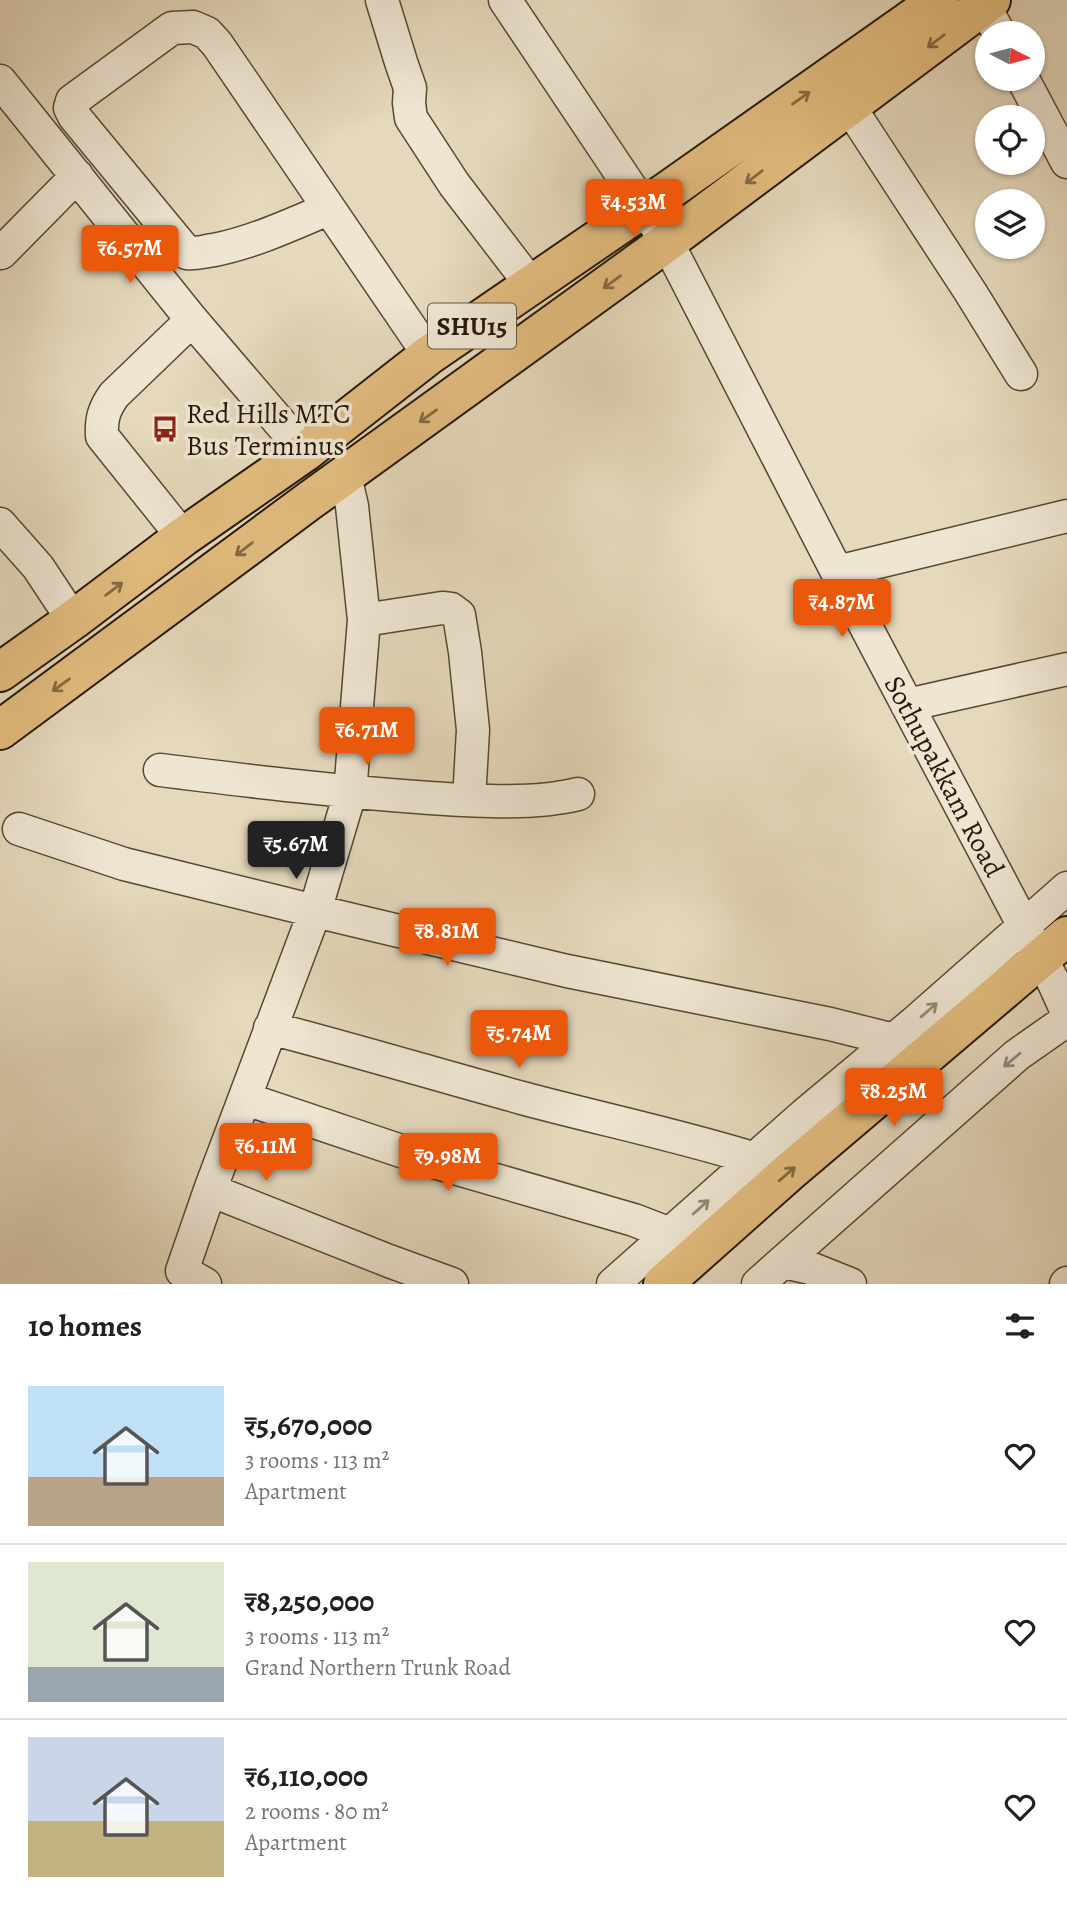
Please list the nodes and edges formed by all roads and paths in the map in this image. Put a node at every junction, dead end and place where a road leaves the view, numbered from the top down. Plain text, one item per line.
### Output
1 (382, 0) edge
2 (505, 0) edge
3 (939, 0) edge
4 (989, 9) edge
5 (0, 81) edge
6 (1029, 91) edge
7 (849, 106) junction
8 (1067, 162) edge
9 (77, 176) junction
10 (645, 207) junction
11 (328, 209) junction
12 (667, 242) junction
13 (1, 253) edge
14 (532, 286) junction
15 (192, 320) junction
16 (429, 355) junction
17 (1021, 374) dead end
18 (305, 452) junction
19 (345, 476) junction
20 (1067, 516) edge
21 (0, 524) edge
22 (183, 537) junction
23 (837, 572) junction
24 (73, 620) junction
25 (364, 620) junction
26 (1067, 669) edge
27 (0, 672) edge
28 (907, 705) junction
29 (0, 730) edge
30 (160, 770) dead end
31 (350, 793) junction
32 (578, 794) dead end
33 (469, 800) junction
34 (19, 829) dead end
35 (1067, 888) edge
36 (315, 911) junction
37 (1053, 964) edge
38 (1067, 1020) edge
39 (270, 1028) junction
40 (894, 1040) junction
41 (246, 1099) junction
42 (755, 1159) junction
43 (210, 1190) junction
44 (670, 1234) junction
45 (783, 1262) junction
46 (205, 1284) edge
47 (452, 1284) edge
48 (613, 1284) edge
49 (663, 1284) edge
50 (701, 1284) edge
51 (758, 1284) edge
52 (850, 1284) edge

1 - 14 street
2 - 10 street, Sothupakkam Road
10 -> 3 main road, SHU15
4 -> 7 main road, SHU15
5 - 9 street
6 - 8 street
7 -> 12 main road, SHU15
7 - 17 street
9 - 13 street
9 - 15 street
10 - 12 street, Sothupakkam Road
10 - 14 main road, SHU15
11 - 11 street
11 - 16 street
12 -> 19 main road, SHU15
12 - 23 street, Sothupakkam Road
14 - 16 main road, SHU15
15 - 18 street
15 - 22 street
16 - 18 main road, SHU15
18 - 22 main road, SHU15
19 - 25 street
19 -> 29 main road, SHU15
20 - 23 street
21 - 24 street
24 -> 22 main road, SHU15
23 - 28 street, Sothupakkam Road
24 - 27 main road, SHU15
25 - 31 street
25 - 33 street
26 - 28 street
28 - 37 street, Sothupakkam Road
30 - 31 street
31 - 33 street
31 - 36 street
32 - 33 street
34 - 36 street
35 - 37 street
36 - 39 street
36 - 40 street
40 -> 37 street
49 -> 37 main road
37 - 50 main road
38 -> 45 street
39 - 41 street
39 - 42 street
40 - 42 street
41 - 43 street
41 - 44 street
44 -> 42 street
43 - 46 street
43 - 47 street
44 - 48 street
45 - 51 street
45 - 52 street

